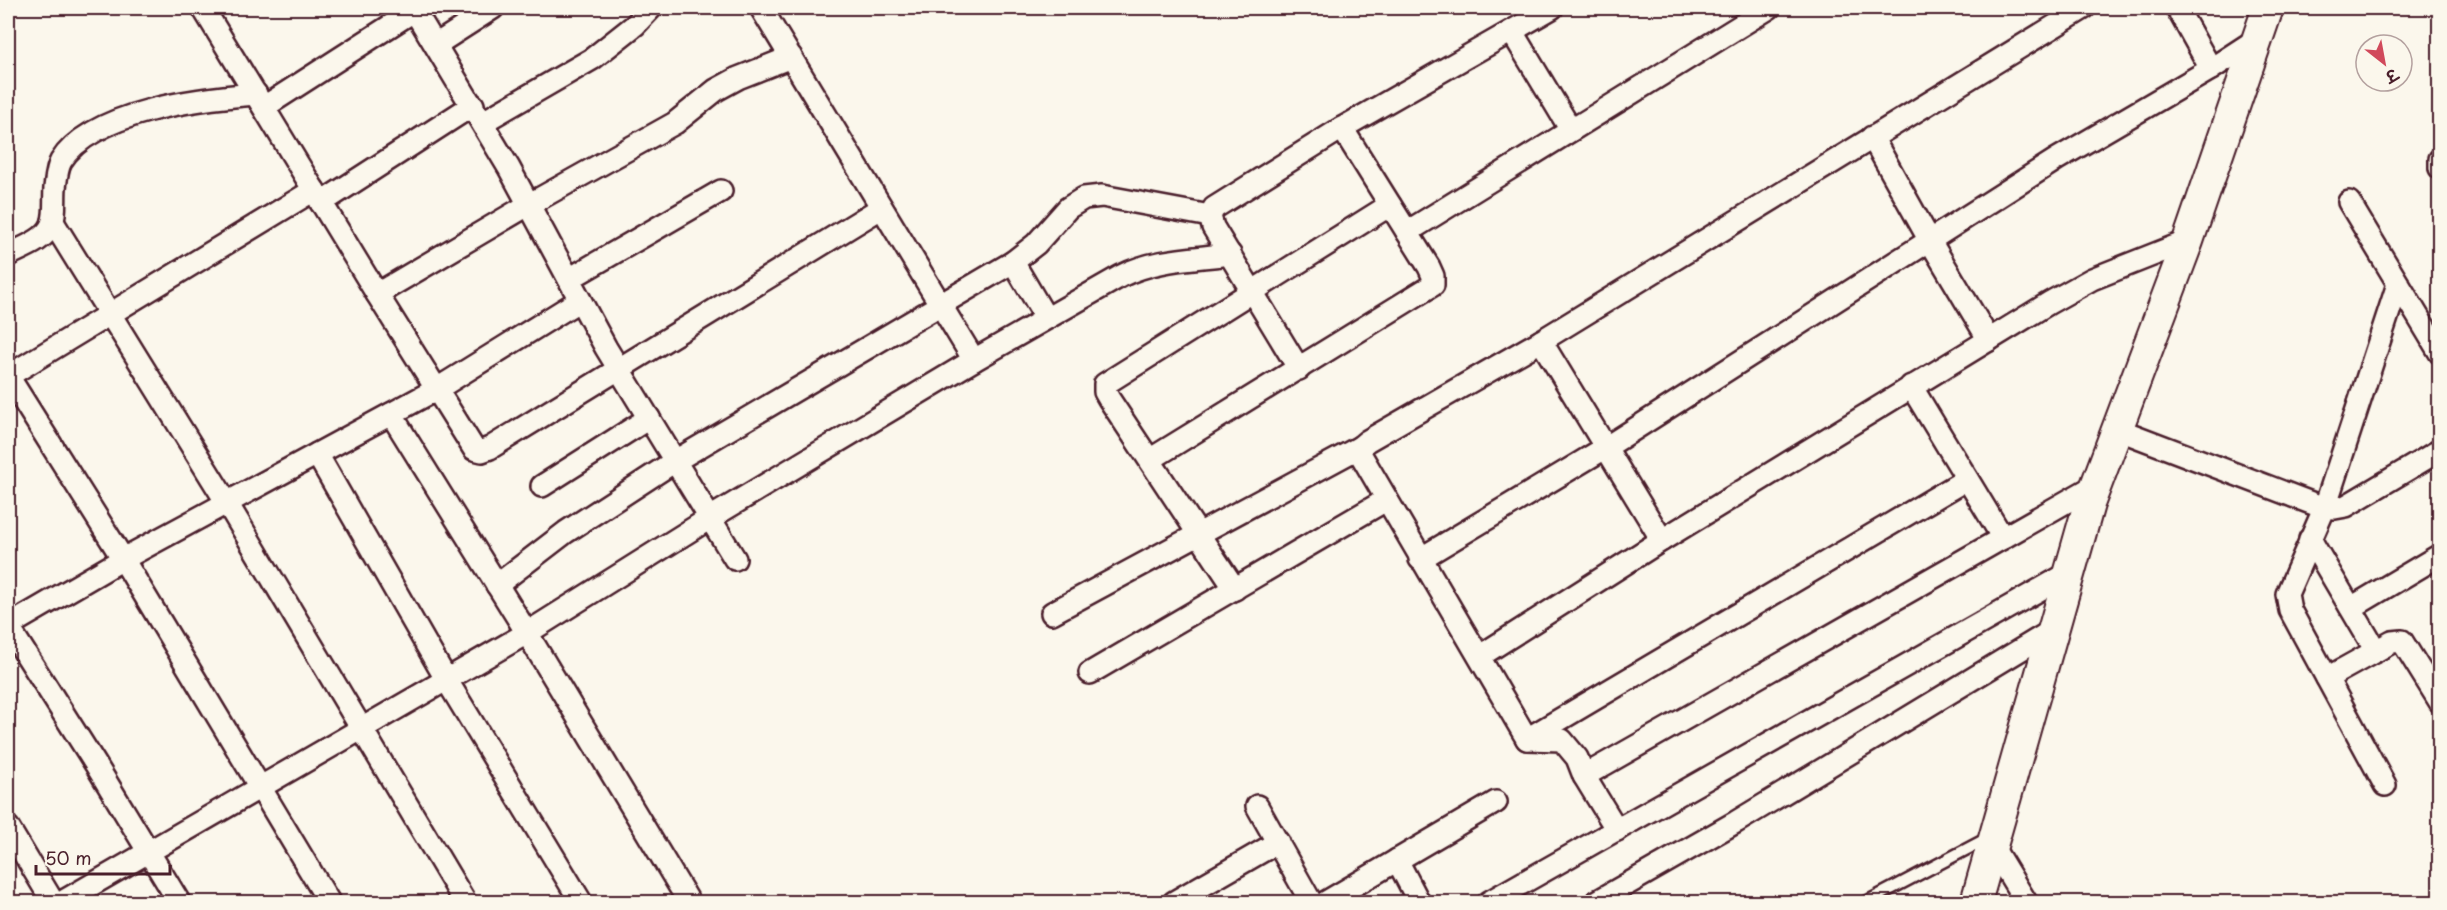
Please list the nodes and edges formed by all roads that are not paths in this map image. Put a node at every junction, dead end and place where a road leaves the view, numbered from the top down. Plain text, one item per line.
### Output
1 (493, 8) edge
2 (651, 8) edge
3 (761, 8) edge
4 (1552, 8) edge
5 (1769, 8) edge
6 (2084, 8) edge
7 (2177, 8) edge
8 (2268, 8) edge
9 (207, 9) edge
10 (414, 9) edge
11 (1512, 32) junction
12 (2257, 39) junction
13 (437, 44) junction
14 (791, 57) junction
15 (2211, 69) junction
16 (260, 101) junction
17 (478, 114) junction
18 (1342, 128) junction
19 (1571, 130) junction
20 (1872, 136) junction
21 (2439, 159) edge
22 (2439, 168) edge
23 (721, 191) dead end
24 (317, 196) junction
25 (2349, 202) dead end
26 (528, 205) junction
27 (1390, 205) junction
28 (881, 208) junction
29 (1210, 216) junction
30 (53, 222) junction
31 (1407, 232) junction
32 (1930, 241) junction
33 (2188, 241) junction
34 (1230, 254) junction
35 (8, 255) edge
36 (1013, 262) junction
37 (569, 279) junction
38 (2398, 284) junction
39 (1253, 290) junction
40 (377, 294) junction
41 (580, 300) junction
42 (940, 304) junction
43 (108, 315) junction
44 (1046, 318) junction
45 (1989, 340) junction
46 (1541, 341) junction
47 (2439, 353) edge
48 (974, 360) junction
49 (618, 368) junction
50 (1299, 369) junction
51 (8, 375) edge
52 (1911, 386) junction
53 (437, 389) junction
54 (391, 414) junction
55 (649, 418) junction
56 (2117, 429) junction
57 (1360, 447) junction
58 (1605, 448) junction
59 (2439, 450) edge
60 (317, 454) junction
61 (1151, 459) junction
62 (675, 461) junction
63 (1967, 479) junction
64 (2096, 485) junction
65 (542, 486) dead end
66 (1386, 500) junction
67 (227, 503) junction
68 (2325, 507) junction
69 (710, 518) junction
70 (1200, 533) junction
71 (2003, 538) junction
72 (2310, 539) junction
73 (1662, 540) junction
74 (2439, 555) edge
75 (123, 559) junction
76 (735, 559) dead end
77 (1420, 559) junction
78 (2069, 573) junction
79 (497, 585) junction
80 (1234, 589) junction
81 (2351, 608) junction
82 (1052, 613) dead end
83 (8, 626) edge
84 (2053, 630) junction
85 (526, 633) junction
86 (2376, 651) junction
87 (1480, 656) junction
88 (1090, 673) dead end
89 (2327, 678) junction
90 (446, 679) junction
91 (2439, 702) edge
92 (361, 729) junction
93 (1527, 739) junction
94 (1584, 776) junction
95 (2385, 785) dead end
96 (261, 788) junction
97 (1496, 802) dead end
98 (1257, 806) dead end
99 (8, 827) edge
100 (1617, 830) junction
101 (1993, 840) junction
102 (1278, 842) junction
103 (148, 854) junction
104 (1397, 860) junction
105 (53, 903) edge
106 (62, 903) edge
107 (178, 903) edge
108 (329, 903) edge
109 (465, 903) edge
110 (581, 903) edge
111 (688, 903) edge
112 (1174, 903) edge
113 (1311, 903) edge
114 (1326, 903) edge
115 (1419, 903) edge
116 (1489, 903) edge
117 (1596, 903) edge
118 (1866, 903) edge
119 (1976, 903) edge
120 (2026, 903) edge

1 - 13 street
2 - 17 street
3 - 14 street
4 - 11 street
5 - 19 street
6 - 20 street
7 - 15 street
8 - 12 street
9 - 16 street
10 - 13 street
10 - 16 street
11 - 18 street
11 - 19 street
12 - 15 street
12 - 33 street
13 - 17 street
14 - 26 street
14 - 28 street
15 - 32 street
16 - 24 street
16 - 30 street
17 - 24 street
17 - 26 street
18 - 27 street
18 - 29 street
19 - 31 street
20 - 32 street
20 - 46 street
21 - 22 street
23 - 37 street
24 - 40 street
24 - 43 street
25 - 38 street
26 - 37 street
26 - 40 street
27 - 31 street
27 - 39 street
28 - 42 street
28 - 49 street
29 - 34 street
29 - 36 street
30 - 35 street
30 - 43 street
31 - 50 street
32 - 45 street
32 - 58 street
33 - 45 street
33 - 56 street
34 - 39 street
34 - 44 street
36 - 42 street
36 - 44 street
37 - 41 street
38 - 47 street
38 - 68 street
39 - 50 street
39 - 61 street
40 - 53 street
41 - 49 street
41 - 53 street
42 - 48 street
42 - 62 street
43 - 51 street
43 - 67 street
44 - 48 street
45 - 52 street
46 - 57 street
46 - 58 street
48 - 69 street
49 - 53 street
49 - 55 street
50 - 61 street
51 - 75 street
52 - 63 street
52 - 73 street
53 - 54 street
54 - 60 street
54 - 79 street
55 - 62 street
55 - 65 street
56 - 64 street
56 - 68 street
57 - 66 street
57 - 70 street
58 - 73 street
58 - 77 street
59 - 68 street
60 - 67 street
60 - 90 street
61 - 70 street
62 - 69 street
62 - 79 street
63 - 71 street
63 - 93 street
64 - 71 street
64 - 78 street
66 - 77 street
66 - 80 street
67 - 75 street
67 - 92 street
68 - 72 street
69 - 76 street
69 - 85 street
70 - 80 street
70 - 82 street
71 - 94 street
72 - 81 street
72 - 89 street
73 - 87 street
74 - 81 street
75 - 83 street
75 - 96 street
77 - 87 street
78 - 84 street
78 - 100 street
79 - 85 street
80 - 88 street
81 - 86 street
83 - 103 street
84 - 101 street
84 - 117 street
85 - 90 street
85 - 111 street
86 - 89 street
86 - 91 street
87 - 93 street
89 - 95 street
90 - 92 street
90 - 110 street
92 - 96 street
92 - 109 street
93 - 94 street
94 - 100 street
96 - 103 street
96 - 108 street
97 - 104 street
98 - 102 street
99 - 105 street
100 - 116 street
101 - 118 lane
101 - 119 street
101 - 120 street
102 - 112 street
102 - 113 street
103 - 106 street
103 - 107 street
104 - 114 street
104 - 115 street

